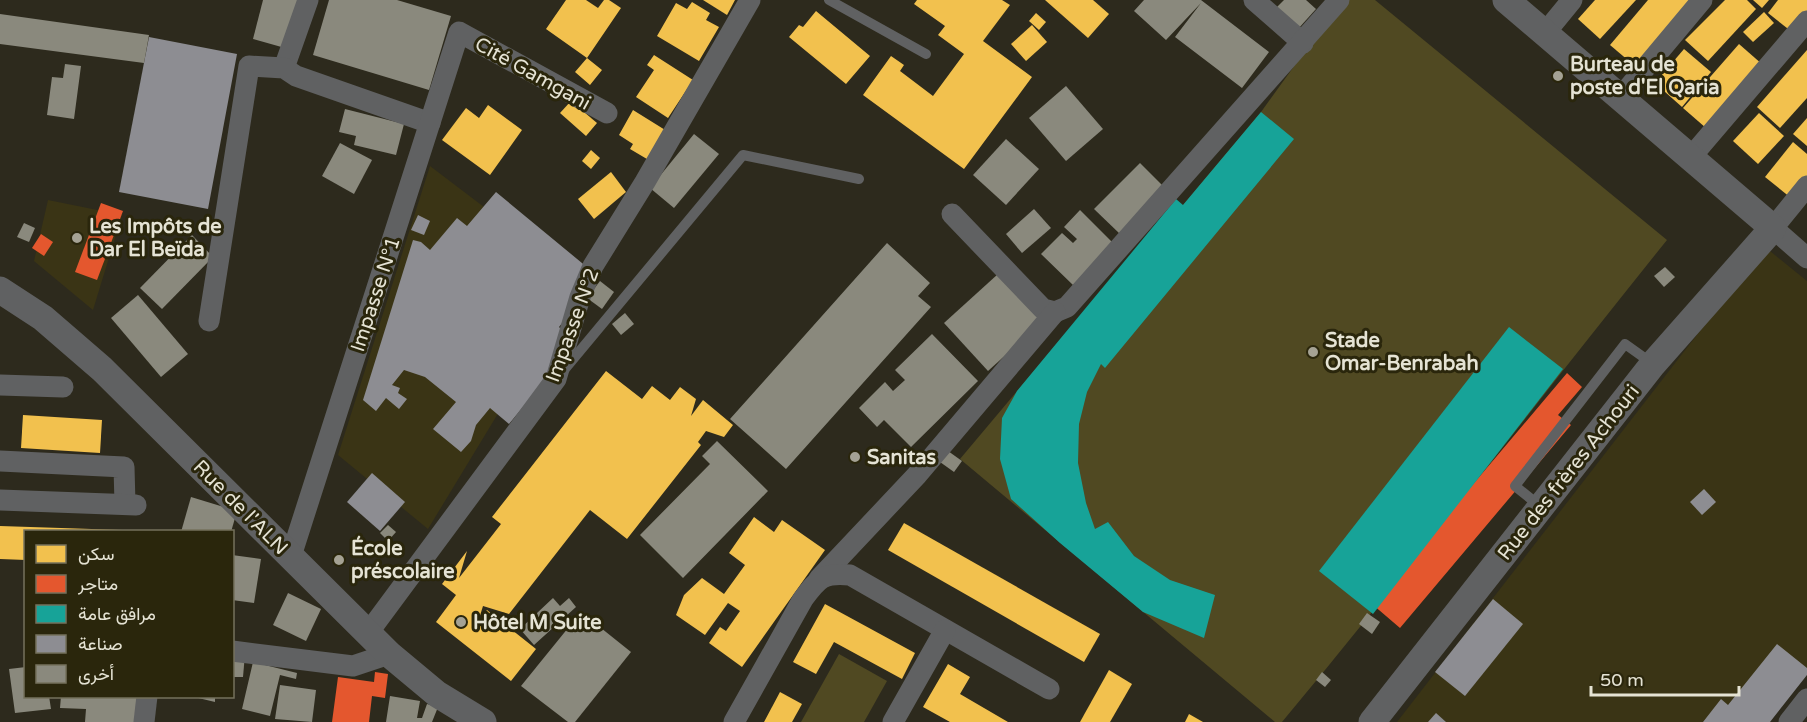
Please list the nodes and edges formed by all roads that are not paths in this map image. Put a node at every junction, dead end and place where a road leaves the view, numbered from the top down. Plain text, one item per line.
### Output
1 (308, 0) edge
2 (750, 0) edge
3 (829, 0) edge
4 (1254, 0) edge
5 (1339, 0) edge
6 (1506, 0) edge
7 (1572, 0) edge
8 (1702, 0) edge
9 (1807, 21) edge
10 (459, 32) joint
11 (1545, 33) junction
12 (1303, 42) junction
13 (926, 54) dead end
14 (284, 68) junction
15 (1620, 98) junction
16 (607, 113) dead end
17 (430, 123) junction
18 (1691, 157) junction
19 (859, 179) dead end
20 (1807, 186) edge
21 (952, 214) dead end
22 (1773, 228) junction
23 (1807, 258) edge
24 (0, 290) edge
25 (1055, 312) junction
26 (209, 321) dead end
27 (556, 379) junction
28 (0, 385) edge
29 (63, 387) dead end
30 (0, 461) edge
31 (0, 500) edge
32 (291, 556) junction
33 (816, 582) junction
34 (945, 630) junction
35 (368, 633) junction
36 (234, 651) edge
37 (389, 654) junction
38 (1049, 689) dead end
39 (147, 698) edge
40 (1807, 699) edge
41 (896, 721) edge
42 (144, 722) edge
43 (483, 722) edge
44 (734, 722) edge
45 (1372, 722) edge
46 (1789, 722) edge

1 - 14 street
2 - 27 street, Impasse N°2
3 - 13 lane
4 - 12 street
5 - 12 street
6 - 11 street
7 - 11 street
8 - 15 street
9 - 18 street
10 - 16 street, Cité Gamgani
10 - 17 street, Impasse N°1
11 - 15 street
12 - 25 street
14 - 17 street
14 - 26 street
15 - 18 street
17 - 32 street, Impasse N°1
18 - 22 street
19 - 27 lane
20 - 22 street
21 - 25 street
22 - 23 street
22 - 45 street, Rue des frères Achouri
24 - 32 street, Rue de l'ALN
25 - 33 street
27 - 35 street, Impasse N°2
28 - 29 street
30 - 31 street
32 - 35 street, Rue de l'ALN
33 - 34 street
33 - 44 street
34 - 38 street
34 - 41 street
35 - 37 street, Rue de l'ALN
36 - 37 street
37 - 43 street, Rue de l'ALN
39 - 42 street
40 - 46 street

